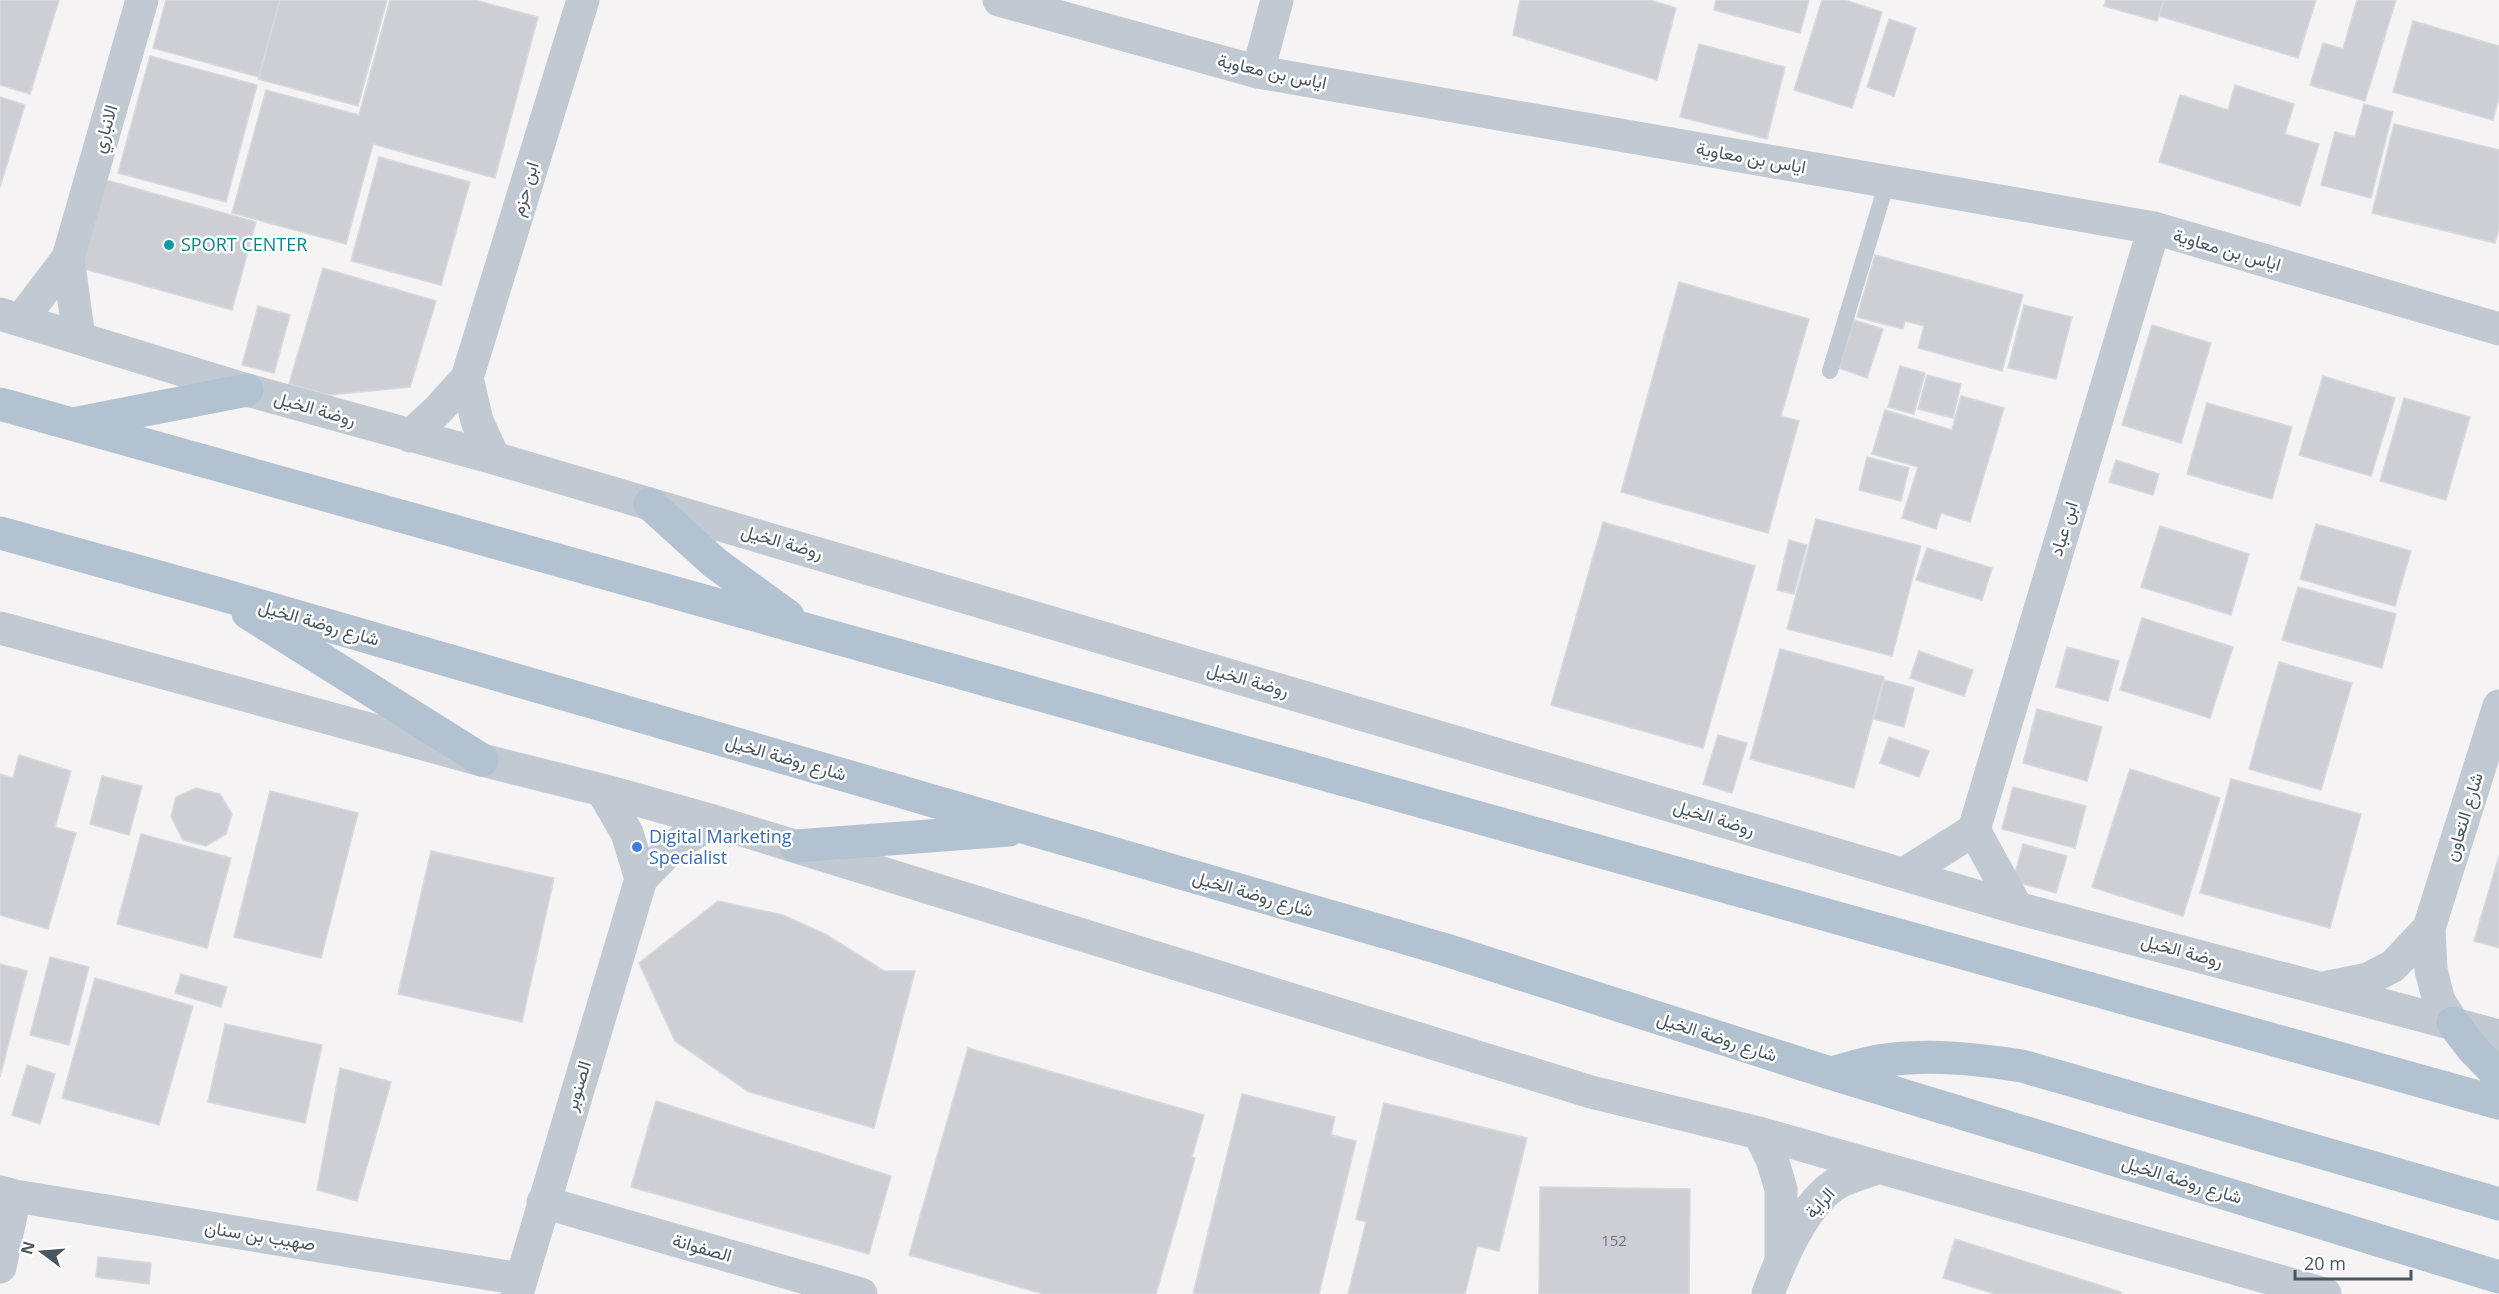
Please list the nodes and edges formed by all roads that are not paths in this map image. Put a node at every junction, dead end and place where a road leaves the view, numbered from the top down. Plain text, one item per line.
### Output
1 (142, 0) edge
2 (583, 0) edge
3 (1277, 0) edge
4 (1008, 1) edge
5 (1258, 72) junction
6 (1887, 182) junction
7 (2154, 228) junction
8 (68, 258) junction
9 (11, 317) edge
10 (2499, 328) edge
11 (79, 337) junction
12 (1830, 371) dead end
13 (466, 378) junction
14 (247, 390) junction
15 (0, 404) edge
16 (73, 424) junction
17 (410, 436) junction
18 (494, 458) junction
19 (650, 504) junction
20 (0, 533) edge
21 (216, 593) junction
22 (0, 628) edge
23 (807, 630) junction
24 (2499, 706) edge
25 (482, 760) junction
26 (603, 790) junction
27 (713, 821) junction
28 (1030, 828) junction
29 (1974, 830) junction
30 (796, 846) junction
31 (1904, 874) junction
32 (641, 879) junction
33 (2017, 908) junction
34 (2429, 928) junction
35 (2324, 988) junction
36 (2452, 1023) junction
37 (2499, 1036) edge
38 (1830, 1073) junction
39 (2499, 1076) edge
40 (2499, 1103) edge
41 (1759, 1133) junction
42 (1877, 1168) junction
43 (7, 1194) edge
44 (543, 1202) junction
45 (2499, 1204) edge
46 (1781, 1258) junction
47 (0, 1267) edge
48 (2499, 1277) edge
49 (519, 1286) edge
50 (861, 1294) edge
51 (1768, 1294) edge
52 (2325, 1294) edge

1 - 8 street, الانباري
2 - 13 street, ابن حزم
3 - 5 street
4 - 5 street, اياس بن معاوية
5 - 6 street, اياس بن معاوية
6 - 7 street, اياس بن معاوية
6 - 12 lane
7 - 10 street, اياس بن معاوية
7 - 29 street, ابن عباد
8 - 9 street, الانباري
8 - 11 street, الانباري
9 - 11 street, روضة الخيل
11 - 14 street, روضة الخيل
13 - 17 street, ابن حزم
13 - 18 street
14 - 16 main road
14 - 17 street, روضة الخيل
15 - 16 main road
16 - 23 main road
17 - 18 street, روضة الخيل
18 - 19 street, روضة الخيل
19 - 23 main road
19 - 31 street, روضة الخيل
20 - 21 main road, شارع روضة الخيل
21 - 25 main road
21 - 28 main road, شارع روضة الخيل
22 - 25 street
23 - 40 main road
24 - 34 street, شارع التعاون
25 - 26 street
26 - 27 street
26 - 32 street
27 - 30 street
27 - 32 street, الصنوبر
28 - 30 main road
28 - 38 main road, شارع روضة الخيل
29 - 31 street
29 - 33 street
30 - 41 street
31 - 33 street, روضة الخيل
32 - 44 street, الصنوبر
33 - 35 street, روضة الخيل
34 - 35 street, شارع التعاون
34 - 36 street, شارع التعاون
35 - 36 street, روضة الخيل
36 - 37 street, روضة الخيل
36 - 39 main road
38 - 45 main road
38 - 48 main road, شارع روضة الخيل
41 - 42 street
41 - 46 street, الراية
42 - 46 street, الراية
42 - 52 street
43 - 47 street
43 - 49 street, صهيب بن سنان
44 - 49 street, الصنوبر
44 - 50 street, الصفوانة
46 - 51 street, الراية

